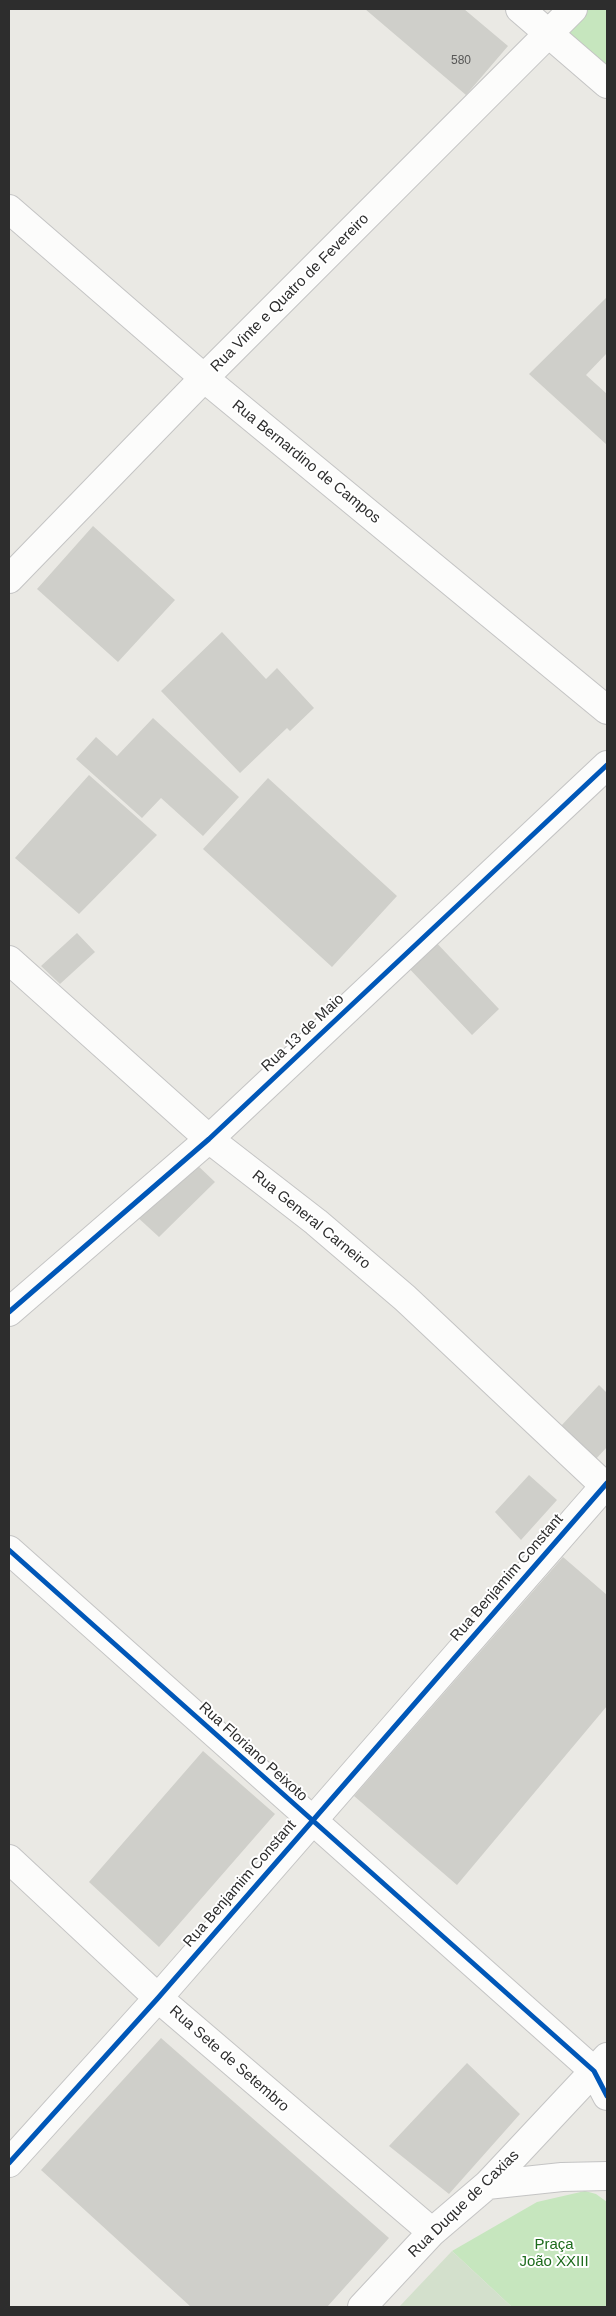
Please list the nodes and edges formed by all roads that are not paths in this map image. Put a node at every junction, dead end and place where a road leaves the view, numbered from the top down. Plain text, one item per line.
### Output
1 (520, 9) edge
2 (573, 9) edge
3 (550, 33) junction
4 (607, 84) edge
5 (9, 209) edge
6 (204, 378) junction
7 (9, 579) edge
8 (607, 710) edge
9 (607, 765) edge
10 (9, 960) edge
11 (209, 1139) junction
12 (9, 1312) edge
13 (606, 1486) edge
14 (9, 1550) edge
15 (311, 1821) junction
16 (9, 1859) edge
17 (158, 1998) junction
18 (601, 2064) edge
19 (607, 2096) edge
20 (9, 2163) edge
21 (607, 2176) edge
22 (487, 2185) junction
23 (432, 2232) junction
24 (362, 2307) edge

1 - 3 street
2 - 3 street, Rua Vinte e Quatro de Fevereiro
3 - 4 street
3 - 6 street, Rua Vinte e Quatro de Fevereiro
5 - 6 street, Rua Bernardino de Campos
6 - 7 street, Rua Vinte e Quatro de Fevereiro
6 - 8 street, Rua Bernardino de Campos
9 - 11 street, Rua 13 de Maio
10 - 11 street, Rua General Carneiro
11 - 12 street, Rua 13 de Maio
11 - 13 street, Rua General Carneiro
13 - 15 street, Rua Benjamim Constant
14 - 15 street, Rua Floriano Peixoto
15 - 17 street, Rua Benjamim Constant
15 - 18 street, Rua Floriano Peixoto
16 - 17 street, Rua Sete de Setembro
17 - 20 street, Rua Benjamim Constant
17 - 23 street, Rua Sete de Setembro
18 - 19 street
18 - 22 street, Rua Duque de Caxias
21 - 22 street
22 - 23 street, Rua Duque de Caxias
23 - 24 street, Rua Duque de Caxias

